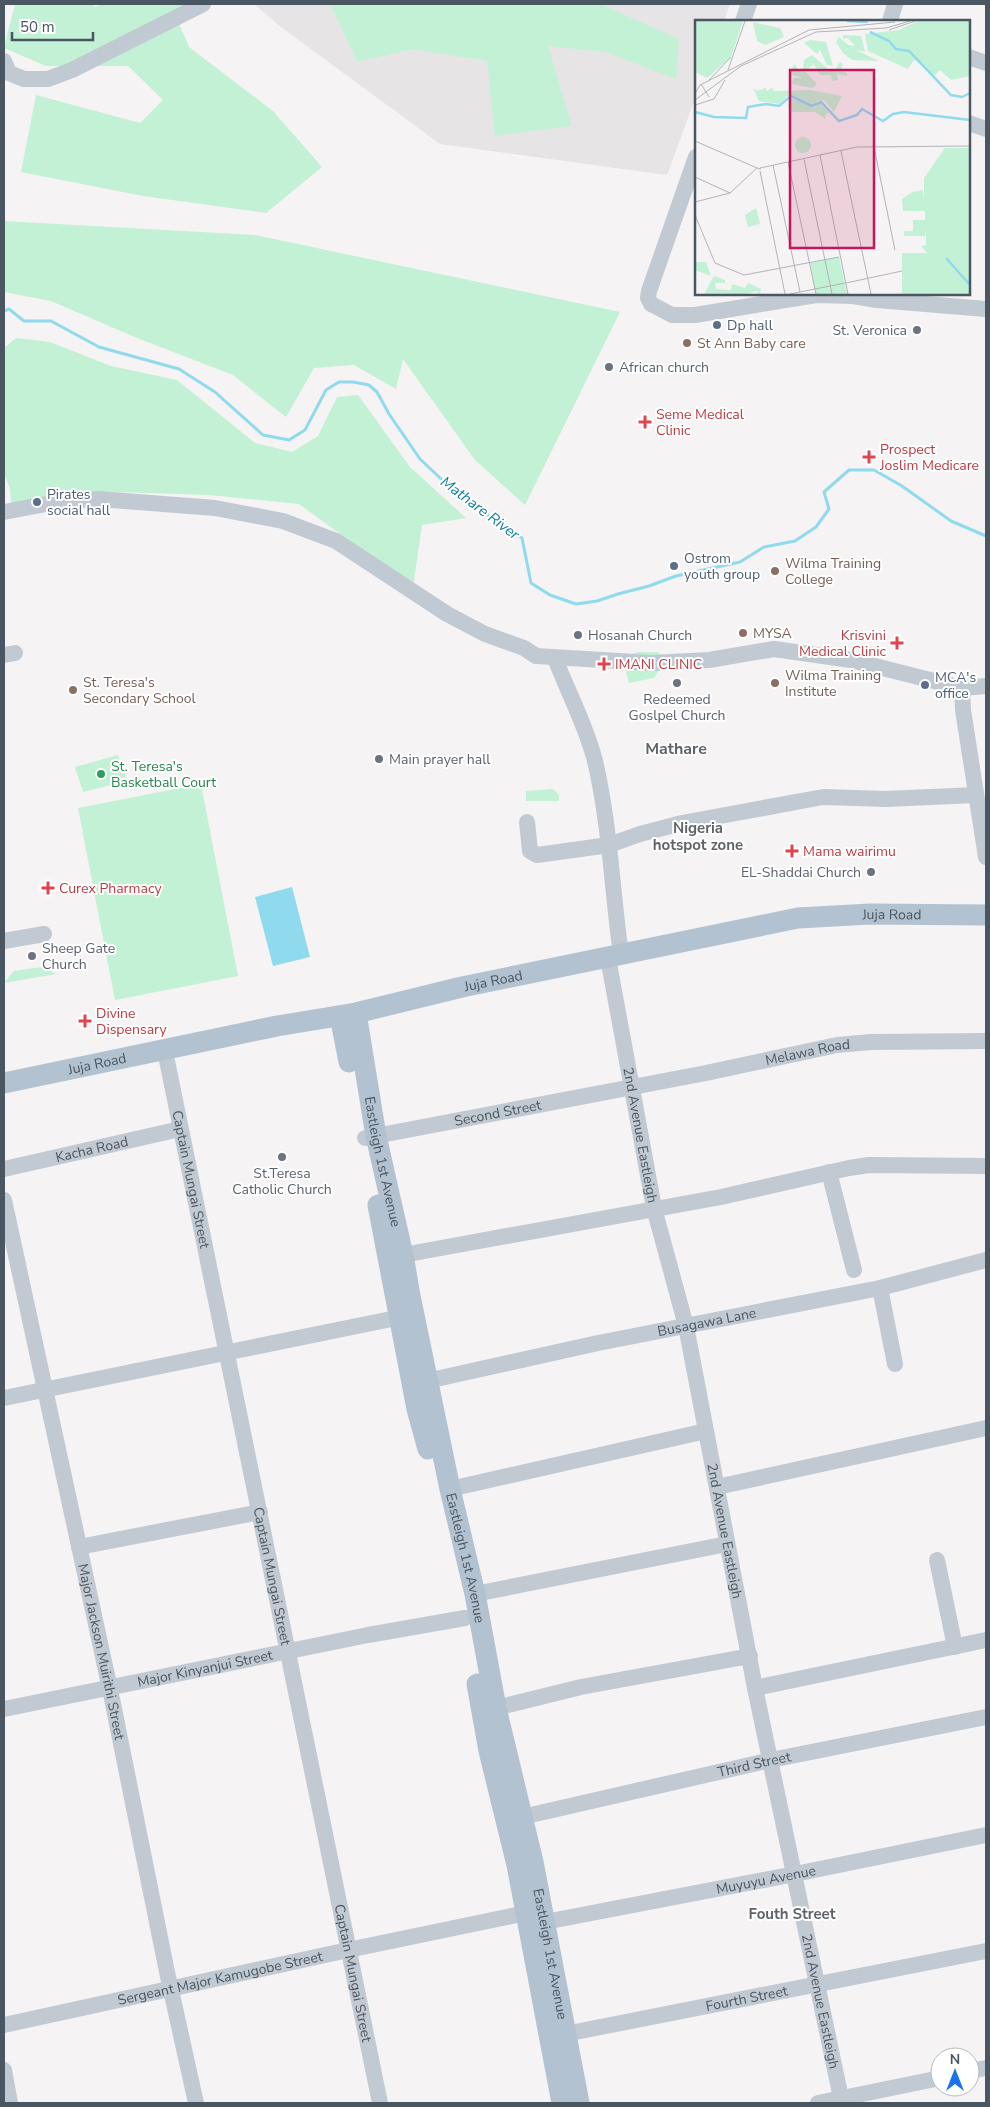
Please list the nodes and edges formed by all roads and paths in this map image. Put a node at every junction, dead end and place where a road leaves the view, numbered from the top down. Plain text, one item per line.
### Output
1 (203, 4) edge
2 (748, 4) edge
3 (895, 4) edge
4 (743, 20) edge
5 (890, 20) edge
6 (970, 57) edge
7 (4, 61) edge
8 (986, 64) edge
9 (970, 123) edge
10 (986, 129) edge
11 (695, 160) edge
12 (810, 295) edge
13 (834, 295) edge
14 (986, 309) edge
15 (4, 512) edge
16 (556, 658) junction
17 (986, 686) edge
18 (962, 688) junction
19 (976, 794) junction
20 (527, 822) dead end
21 (609, 846) junction
22 (986, 857) edge
23 (986, 915) edge
24 (44, 934) dead end
25 (4, 941) edge
26 (615, 956) junction
27 (401, 1003) junction
28 (348, 1014) junction
29 (308, 1020) junction
30 (986, 1040) edge
31 (354, 1049) junction
32 (164, 1050) junction
33 (4, 1083) edge
34 (631, 1086) junction
35 (180, 1129) junction
36 (371, 1137) junction
37 (986, 1166) edge
38 (4, 1169) edge
39 (829, 1172) junction
40 (4, 1200) edge
41 (654, 1208) junction
42 (403, 1255) junction
43 (986, 1260) edge
44 (854, 1270) dead end
45 (880, 1288) junction
46 (406, 1315) junction
47 (686, 1326) junction
48 (226, 1353) junction
49 (895, 1364) dead end
50 (428, 1381) junction
51 (44, 1389) junction
52 (4, 1398) edge
53 (986, 1428) edge
54 (706, 1431) junction
55 (717, 1487) junction
56 (450, 1489) junction
57 (260, 1512) junction
58 (727, 1544) junction
59 (79, 1547) junction
60 (937, 1560) dead end
61 (475, 1594) junction
62 (465, 1618) junction
63 (986, 1640) edge
64 (955, 1647) junction
65 (289, 1653) junction
66 (750, 1656) junction
67 (755, 1688) junction
68 (110, 1689) junction
69 (496, 1708) junction
70 (4, 1709) edge
71 (986, 1717) edge
72 (771, 1760) junction
73 (522, 1817) junction
74 (986, 1835) edge
75 (795, 1874) junction
76 (535, 1918) junction
77 (348, 1950) junction
78 (986, 1951) edge
79 (817, 1985) junction
80 (170, 1988) junction
81 (4, 2025) edge
82 (565, 2034) junction
83 (4, 2070) edge
84 (930, 2080) edge
85 (841, 2101) edge
86 (10, 2103) edge
87 (196, 2103) edge
88 (380, 2103) edge
89 (562, 2103) edge
90 (579, 2103) edge
91 (818, 2103) edge

1 - 7 street
2 - 4 street
3 - 5 street
6 - 8 street
9 - 10 street
11 - 12 street
13 - 14 street
15 - 16 street
16 - 18 street
16 - 21 street, 2nd Avenue Eastleigh
17 - 18 street
18 - 19 street
19 - 21 street
19 - 22 street
20 - 21 street
21 - 26 street, 2nd Avenue Eastleigh
23 - 26 main road, Juja Road
24 - 25 street
26 - 27 main road, Juja Road
26 - 34 street, 2nd Avenue Eastleigh
27 - 28 main road, Juja Road
27 - 31 main road
28 - 29 main road, Juja Road
28 - 31 main road, Eastleigh 1st Avenue
29 - 31 main road
29 - 32 main road, Juja Road
30 - 34 street, Melawa Road
31 - 36 main road, Eastleigh 1st Avenue
32 - 33 main road, Juja Road
32 - 35 street, Captain Mungai Street
34 - 36 street, Second Street
34 - 41 street, 2nd Avenue Eastleigh
35 - 38 street, Kacha Road
35 - 48 street, Captain Mungai Street
36 - 42 main road, Eastleigh 1st Avenue
36 - 46 main road, Eastleigh 1st Avenue
37 - 39 street
39 - 41 street
39 - 44 street
40 - 51 street, Major Jackson Muirithi Street
41 - 42 street
41 - 47 street, 2nd Avenue Eastleigh
42 - 46 main road, Eastleigh 1st Avenue
43 - 45 street, Busagawa Lane
45 - 47 street, Busagawa Lane
45 - 49 street
46 - 48 street
46 - 50 main road, Eastleigh 1st Avenue
46 - 62 main road, Eastleigh 1st Avenue
47 - 50 street, Busagawa Lane
47 - 54 street, 2nd Avenue Eastleigh
48 - 51 street
48 - 57 street, Captain Mungai Street
50 - 56 main road, Eastleigh 1st Avenue
51 - 52 street
51 - 59 street, Major Jackson Muirithi Street
53 - 55 street
54 - 55 street, 2nd Avenue Eastleigh
54 - 56 street
55 - 58 street, 2nd Avenue Eastleigh
56 - 61 main road, Eastleigh 1st Avenue
57 - 59 street
57 - 65 street, Captain Mungai Street
58 - 61 street
58 - 66 street, 2nd Avenue Eastleigh
59 - 68 street, Major Jackson Muirithi Street
60 - 64 street
61 - 69 main road, Eastleigh 1st Avenue
62 - 65 street, Major Kinyanjui Street
62 - 76 main road, Eastleigh 1st Avenue
63 - 64 street
64 - 67 street
65 - 68 street, Major Kinyanjui Street
65 - 77 street, Captain Mungai Street
66 - 67 street, 2nd Avenue Eastleigh
66 - 69 street
67 - 72 street, 2nd Avenue Eastleigh
68 - 70 street, Major Kinyanjui Street
68 - 80 street, Major Jackson Muirithi Street
69 - 73 main road, Eastleigh 1st Avenue
71 - 72 street, Third Street
72 - 73 street, Third Street
72 - 75 street, 2nd Avenue Eastleigh
73 - 76 main road, Eastleigh 1st Avenue
74 - 75 street, Muyuyu Avenue
75 - 76 street, Muyuyu Avenue
75 - 79 street, 2nd Avenue Eastleigh
76 - 77 street, Sergeant Major Kamugobe Street
76 - 82 main road, Eastleigh 1st Avenue
76 - 89 main road, Eastleigh 1st Avenue
77 - 80 street, Sergeant Major Kamugobe Street
77 - 88 street, Captain Mungai Street
78 - 79 street, Fourth Street
79 - 82 street, Fourth Street
79 - 85 street, 2nd Avenue Eastleigh
80 - 81 street, Sergeant Major Kamugobe Street
80 - 87 street, Major Jackson Muirithi Street
82 - 90 main road, Eastleigh 1st Avenue
83 - 86 street
84 - 85 street
85 - 91 street

